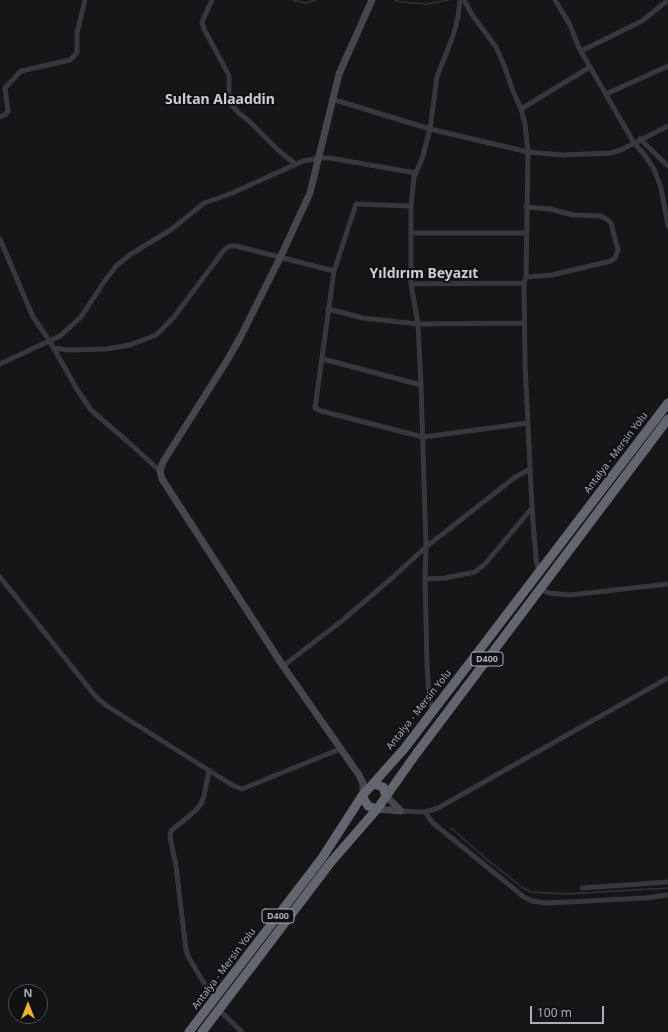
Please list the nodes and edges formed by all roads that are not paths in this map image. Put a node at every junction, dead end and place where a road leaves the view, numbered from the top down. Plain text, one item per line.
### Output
1 (85, 0) edge
2 (212, 0) edge
3 (372, 0) edge
4 (460, 0) edge
5 (464, 0) edge
6 (555, 0) edge
7 (668, 0) edge
8 (581, 51) junction
9 (668, 66) edge
10 (590, 67) junction
11 (606, 94) junction
12 (332, 99) junction
13 (521, 109) junction
14 (0, 117) edge
15 (668, 126) edge
16 (430, 130) junction
17 (640, 139) junction
18 (634, 143) junction
19 (528, 152) junction
20 (319, 158) junction
21 (295, 164) junction
22 (668, 166) edge
23 (416, 173) junction
24 (411, 206) junction
25 (526, 207) junction
26 (668, 226) edge
27 (412, 233) junction
28 (526, 233) junction
29 (0, 239) edge
30 (280, 258) junction
31 (334, 271) junction
32 (525, 280) junction
33 (411, 284) junction
34 (328, 309) junction
35 (524, 323) junction
36 (418, 324) junction
37 (49, 340) junction
38 (53, 348) junction
39 (322, 359) junction
40 (0, 364) edge
41 (421, 385) junction
42 (668, 403) edge
43 (668, 419) edge
44 (528, 423) junction
45 (423, 437) junction
46 (530, 469) junction
47 (160, 471) junction
48 (532, 508) junction
49 (426, 546) junction
50 (539, 573) junction
51 (0, 577) edge
52 (425, 579) junction
53 (668, 584) edge
54 (539, 590) junction
55 (283, 666) junction
56 (668, 678) edge
57 (433, 711) junction
58 (340, 749) junction
59 (208, 770) junction
60 (359, 775) junction
61 (374, 784) junction
62 (362, 796) junction
63 (386, 796) junction
64 (377, 809) junction
65 (401, 811) junction
66 (425, 812) junction
67 (668, 882) edge
68 (582, 888) dead end
69 (668, 895) edge
70 (214, 1001) junction
71 (219, 1010) junction
72 (189, 1032) edge
73 (202, 1032) edge
74 (242, 1032) edge

1 - 14 street
2 - 21 street
3 - 12 street
4 - 16 street
5 - 13 street
6 - 8 street
7 - 8 street
8 - 10 street
9 - 11 street
10 - 11 street
10 - 13 street
11 - 18 street
12 - 16 street
12 - 20 street
13 - 19 street
15 - 17 street
16 - 19 street
16 - 23 street
17 - 18 street
17 - 22 street
18 - 19 street
18 - 26 street
19 - 25 street
20 - 21 street
20 - 23 street
20 - 30 street
21 - 37 street
23 - 24 street
24 - 27 street
24 - 31 street
25 - 28 street
25 - 32 street
27 - 28 street
27 - 33 street
28 - 32 street
29 - 37 street
30 - 31 street
30 - 38 street
30 - 47 street
31 - 34 street
32 - 33 street
32 - 35 street
33 - 36 street
34 - 36 street
34 - 39 street
35 - 36 street
35 - 44 street
36 - 41 street
37 - 38 street
37 - 40 street
38 - 47 street
39 - 41 street
39 - 45 street
41 - 45 street
42 - 50 highway, Antalya - Mersin Yolu / D400
43 - 54 highway, Antalya - Mersin Yolu / D400
44 - 45 street
44 - 46 street
45 - 49 street
46 - 48 street
46 - 49 street
47 - 55 street
48 - 50 street
48 - 52 street
49 - 52 street
49 - 55 street
50 - 57 highway, Antalya - Mersin Yolu / D400
51 - 59 street
52 - 57 street
53 - 54 street
54 - 63 highway, Antalya - Mersin Yolu / D400
55 - 58 street
56 - 66 street
57 - 61 highway, Antalya - Mersin Yolu / D400
58 - 59 street
58 - 60 street
59 - 70 street
60 - 61 street
60 - 62 street
61 - 62 highway, Antalya - Mersin Yolu / D400
61 - 63 highway
62 - 64 highway
62 - 70 highway, Antalya - Mersin Yolu / D400
63 - 64 highway, Antalya - Mersin Yolu / D400
63 - 65 street
64 - 65 street
64 - 71 highway, Antalya - Mersin Yolu / D400
65 - 66 street
66 - 69 street
67 - 68 street
70 - 72 highway, Antalya - Mersin Yolu / D400
71 - 73 highway, Antalya - Mersin Yolu / D400
71 - 74 street

